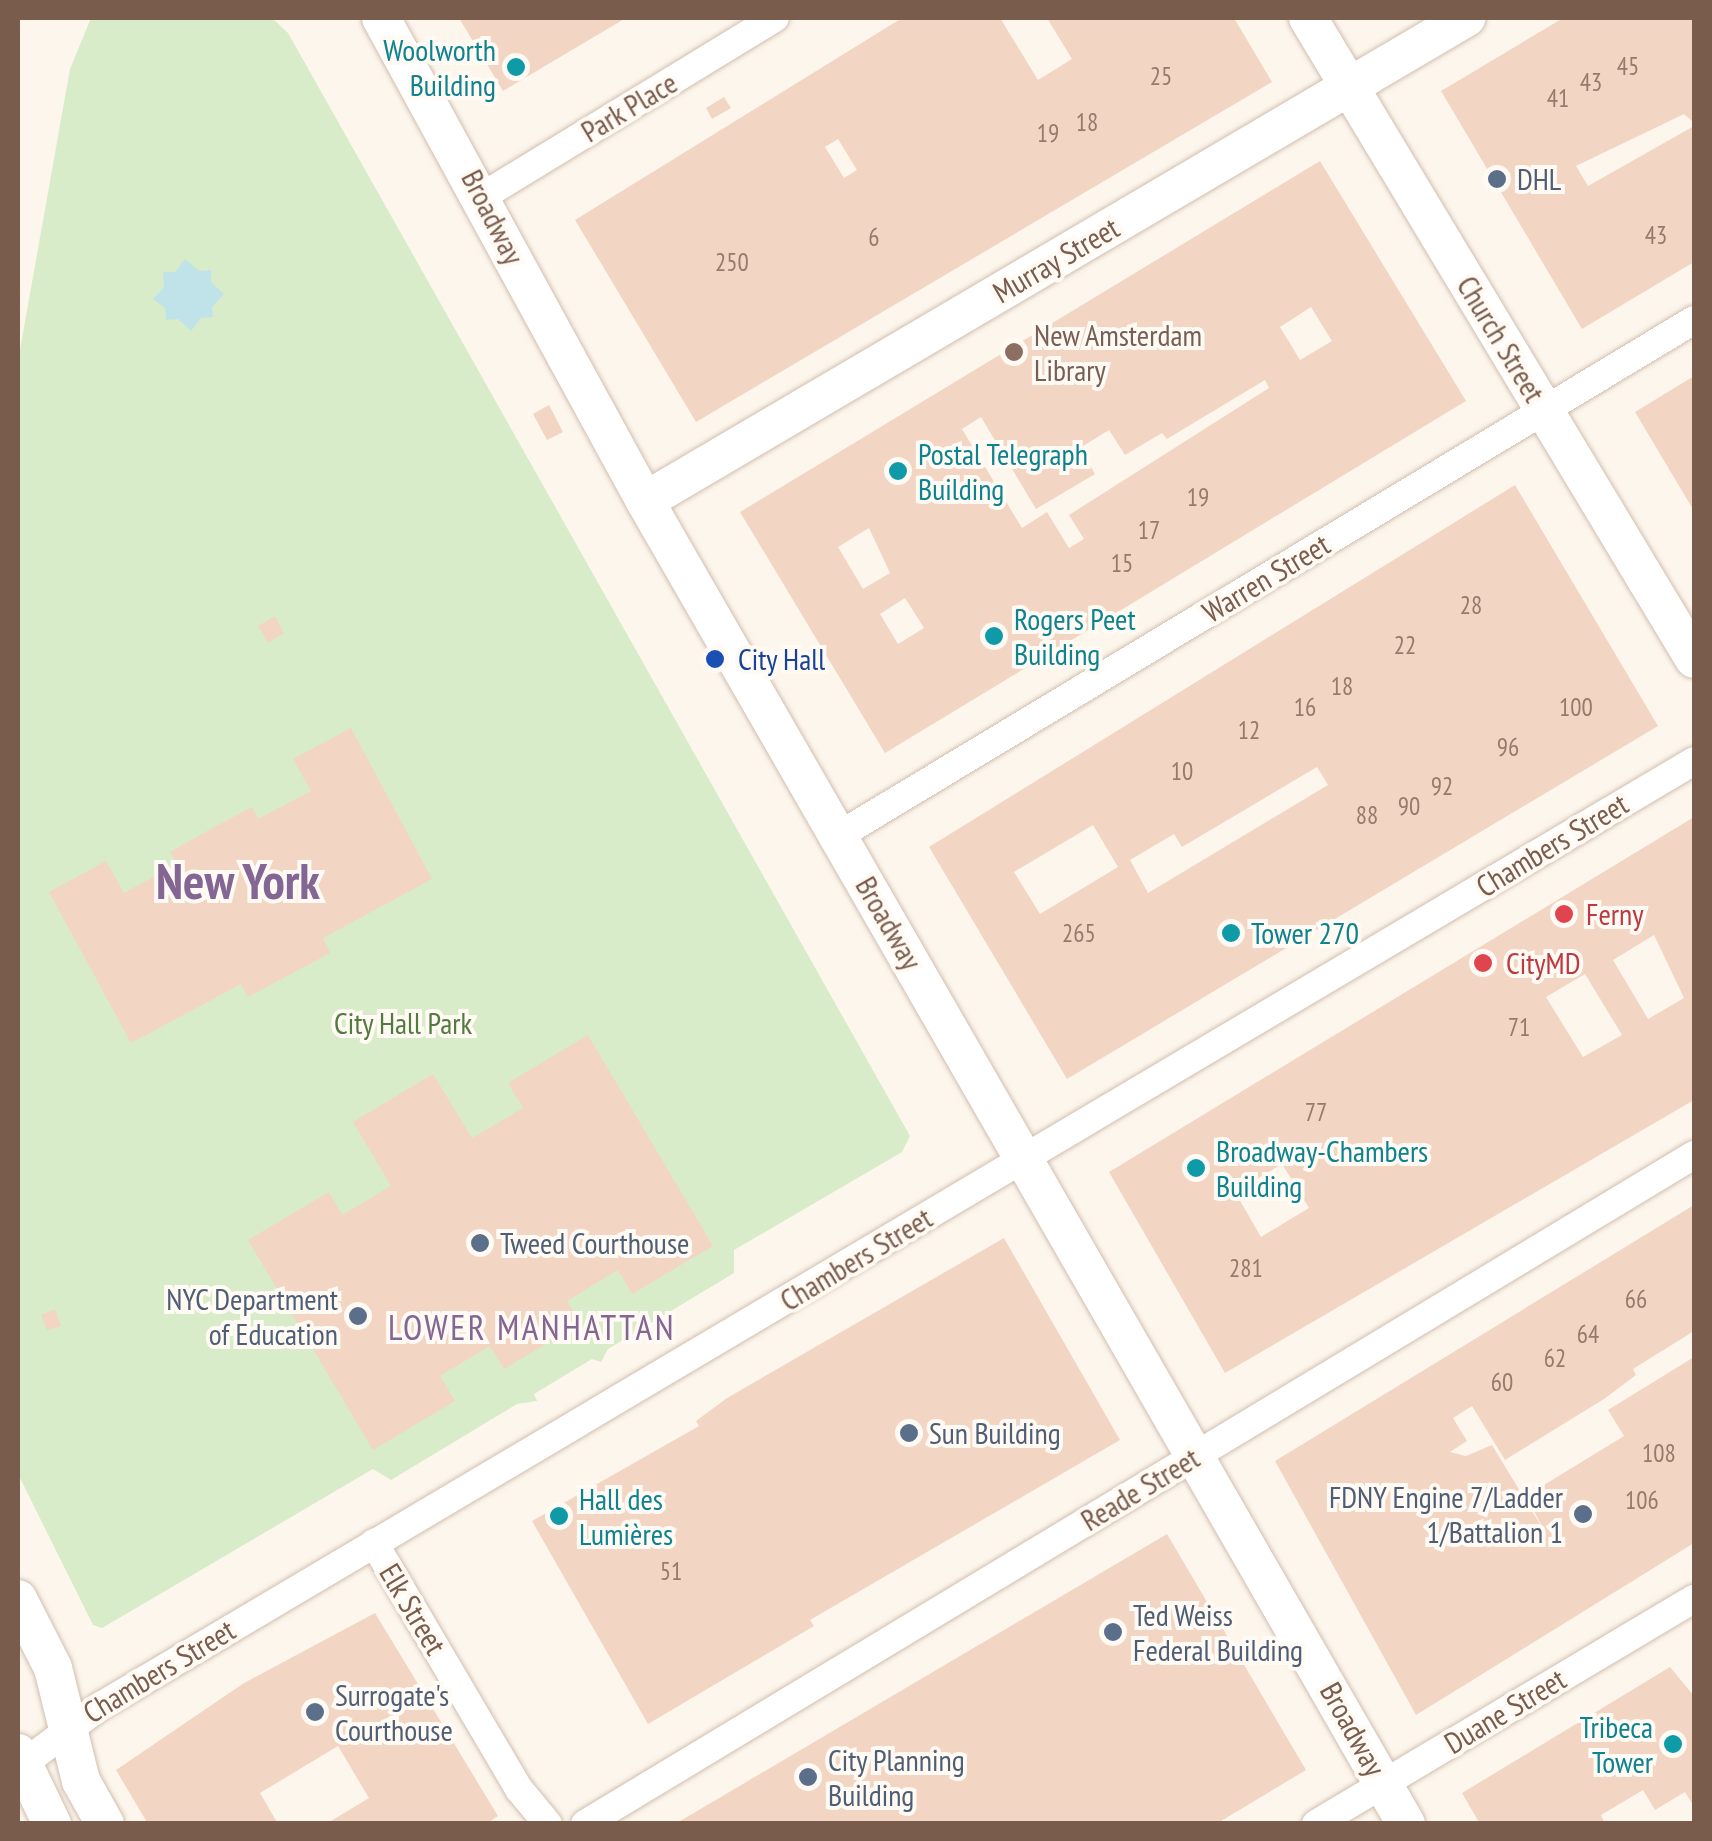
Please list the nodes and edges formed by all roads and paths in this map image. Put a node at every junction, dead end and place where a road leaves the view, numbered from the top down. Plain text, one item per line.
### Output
1 (381, 18) edge
2 (775, 18) edge
3 (1308, 18) edge
4 (1466, 18) edge
5 (1350, 88) junction
6 (483, 196) junction
7 (1694, 320) edge
8 (1544, 410) junction
9 (646, 501) junction
10 (1694, 659) edge
11 (1694, 761) edge
12 (838, 836) junction
13 (1694, 1155) edge
14 (1027, 1158) junction
15 (1198, 1454) junction
16 (374, 1543) junction
17 (18, 1599) edge
18 (1694, 1599) edge
19 (64, 1728) junction
20 (20, 1759) edge
21 (1383, 1782) junction
22 (52, 1824) edge
23 (105, 1824) edge
24 (548, 1824) edge
25 (585, 1824) edge
26 (1316, 1824) edge
27 (1406, 1824) edge

1 - 6 main road, Broadway
2 - 6 street, Park Place
3 - 5 main road, Church Street
4 - 5 main road, Murray Street
5 - 8 main road, Church Street
5 - 9 main road, Murray Street
6 - 9 main road, Broadway
7 - 8 street, Warren Street
8 - 10 main road, Church Street
8 - 12 street, Warren Street
9 - 12 main road, Broadway
11 - 14 street, Chambers Street
12 - 14 main road, Broadway
13 - 15 street, Reade Street
14 - 15 main road, Broadway
14 - 16 street, Chambers Street
15 - 21 main road, Broadway
15 - 25 street, Reade Street
16 - 19 street, Chambers Street
16 - 24 street, Elk Street
17 - 19 main road
18 - 21 street, Duane Street
19 - 20 street, Chambers Street
19 - 23 main road
20 - 22 main road
21 - 26 street, Duane Street
21 - 27 main road, Broadway

